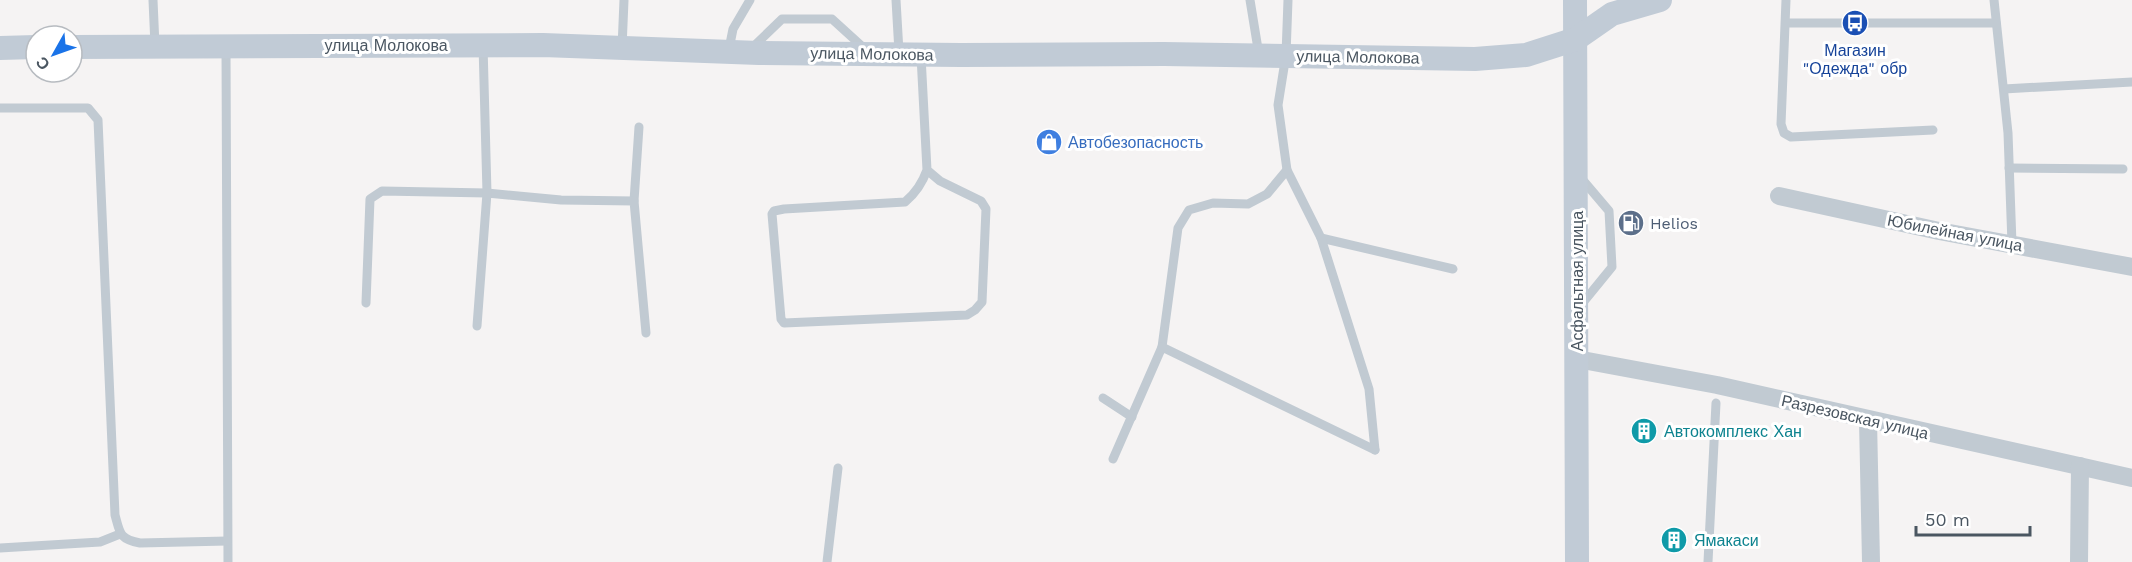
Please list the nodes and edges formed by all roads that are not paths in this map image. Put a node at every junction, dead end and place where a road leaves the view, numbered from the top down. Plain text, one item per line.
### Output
1 (153, 0) edge
2 (624, 0) edge
3 (750, 0) edge
4 (896, 0) edge
5 (1250, 0) edge
6 (1288, 0) edge
7 (1575, 0) edge
8 (1660, 0) edge
9 (1786, 0) edge
10 (1994, 0) edge
11 (1786, 23) junction
12 (1996, 24) junction
13 (1576, 39) junction
14 (483, 45) junction
15 (155, 46) junction
16 (226, 46) junction
17 (24, 47) edge
18 (84, 47) edge
19 (0, 48) edge
20 (622, 48) junction
21 (738, 52) junction
22 (872, 54) junction
23 (910, 55) junction
24 (1259, 55) junction
25 (1286, 55) junction
26 (2132, 82) edge
27 (2004, 89) junction
28 (0, 108) edge
29 (639, 127) dead end
30 (1932, 130) dead end
31 (2009, 168) junction
32 (2123, 169) dead end
33 (927, 170) junction
34 (1287, 170) junction
35 (1576, 172) junction
36 (487, 193) junction
37 (1779, 196) dead end
38 (634, 201) junction
39 (1321, 238) junction
40 (2012, 244) junction
41 (2132, 267) edge
42 (1453, 269) dead end
43 (366, 303) dead end
44 (1578, 309) junction
45 (477, 326) dead end
46 (646, 333) dead end
47 (1162, 347) junction
48 (1577, 359) junction
49 (1103, 398) dead end
50 (1716, 403) dead end
51 (1132, 417) junction
52 (1868, 420) junction
53 (1113, 459) dead end
54 (2080, 466) junction
55 (838, 468) dead end
56 (2132, 478) edge
57 (120, 534) junction
58 (227, 541) junction
59 (0, 548) edge
60 (228, 562) edge
61 (827, 562) edge
62 (1577, 562) edge
63 (1708, 562) edge
64 (1871, 562) edge
65 (2079, 562) edge

1 - 15 lane
2 - 20 lane
3 - 21 lane
4 - 23 lane
5 - 24 lane
6 - 25 lane
7 - 13 street, Асфальтная улица
8 - 13 street, улица Молокова
9 - 11 lane
10 - 12 lane
11 - 12 lane
11 - 30 lane
12 - 27 lane
13 - 25 street, улица Молокова
13 - 35 street, Асфальтная улица
14 - 16 street, улица Молокова
14 - 20 street, улица Молокова
14 - 36 lane
15 - 16 street, улица Молокова
15 - 18 street, улица Молокова
16 - 58 lane
17 - 19 street
20 - 21 street, улица Молокова
21 - 22 street, улица Молокова
21 - 22 lane
22 - 23 street, улица Молокова
23 - 24 street, улица Молокова
23 - 33 lane
24 - 25 street, улица Молокова
25 - 34 lane
26 - 27 lane
27 - 31 lane
28 - 57 lane
29 - 38 lane
31 - 32 lane
31 - 40 lane
33 - 33 lane
34 - 39 lane
34 - 47 lane
35 - 44 street, Асфальтная улица
35 - 44 lane
36 - 38 lane
36 - 43 lane
36 - 45 lane
37 - 40 street, Юбилейная улица
38 - 46 lane
39 - 42 lane
39 - 47 lane
40 - 41 street, Юбилейная улица
44 - 48 street, Асфальтная улица
47 - 51 lane
48 - 52 street, Разрезовская улица
48 - 62 street, Асфальтная улица
49 - 51 lane
50 - 63 lane
51 - 53 lane
52 - 54 street, Разрезовская улица
52 - 64 street
54 - 56 street, Разрезовская улица
54 - 65 street
55 - 61 lane
57 - 58 lane
57 - 59 lane
58 - 60 lane

